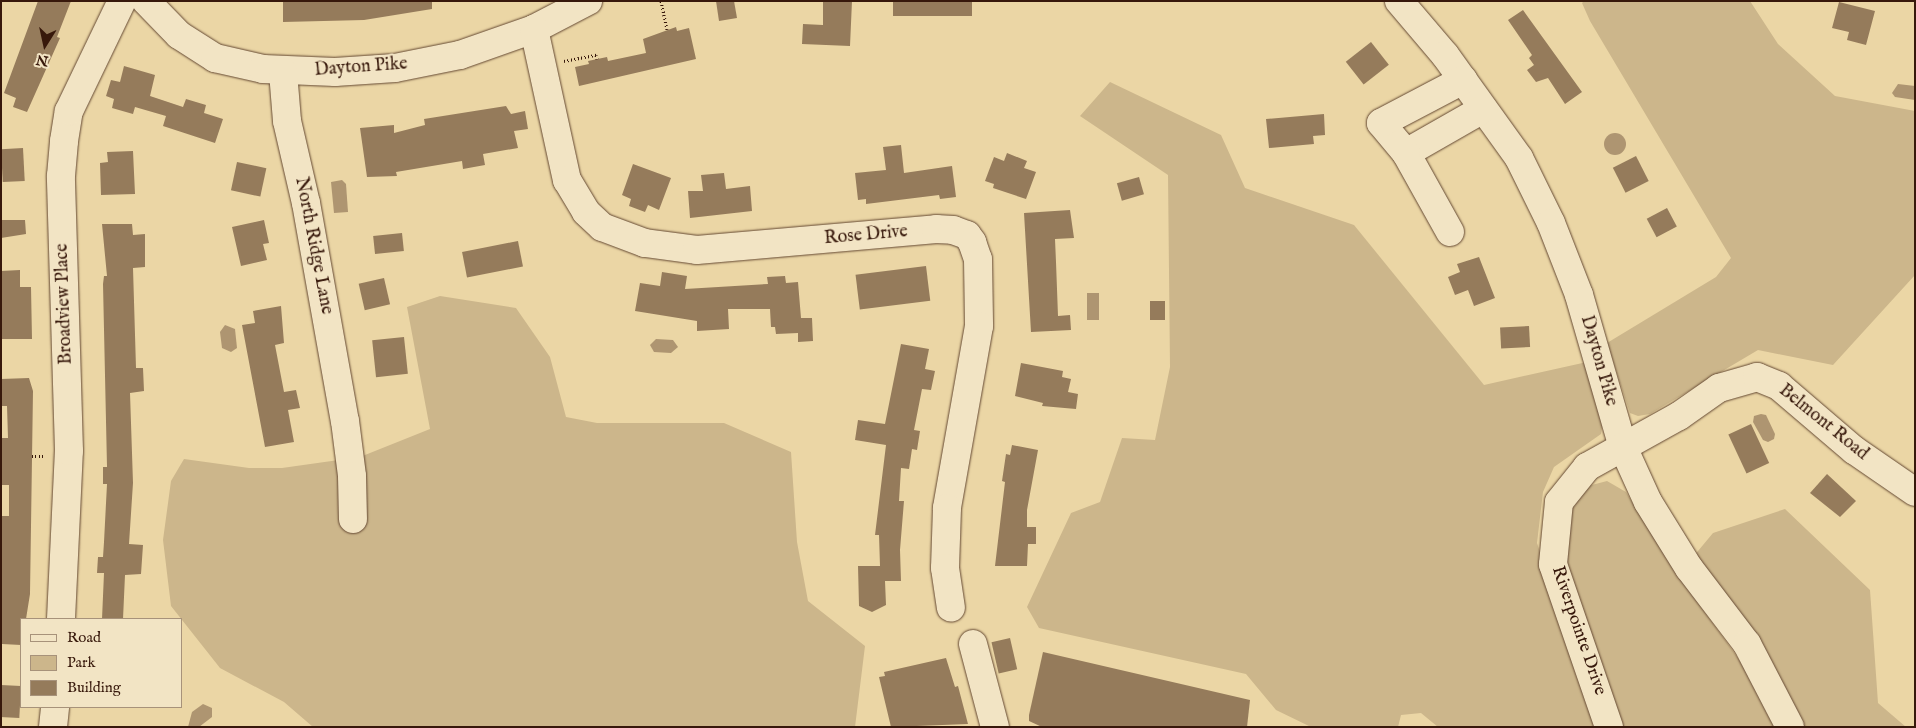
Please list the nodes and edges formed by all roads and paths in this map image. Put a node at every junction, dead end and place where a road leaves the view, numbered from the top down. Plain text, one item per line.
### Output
1 (122, 1) edge
2 (146, 1) edge
3 (588, 1) edge
4 (661, 1) edge
5 (1399, 1) edge
6 (534, 29) junction
7 (667, 29) dead end
8 (597, 59) dead end
9 (541, 64) junction
10 (283, 72) junction
11 (1463, 80) junction
12 (1483, 109) junction
13 (1406, 153) junction
14 (1450, 232) dead end
15 (1624, 447) junction
16 (1915, 492) edge
17 (353, 519) dead end
18 (951, 608) dead end
19 (61, 618) edge
20 (973, 644) dead end
21 (55, 708) edge
22 (53, 727) edge
23 (994, 727) edge
24 (1610, 727) edge
25 (1790, 727) edge

1 - 19 street, Broadview Place
2 - 10 street, Dayton Pike
3 - 6 street, Dayton Pike
4 - 7 path
5 - 11 street, Dayton Pike
6 - 9 street, Rose Drive
6 - 10 street, Dayton Pike
8 - 9 path
9 - 18 street, Rose Drive
10 - 17 street, North Ridge Lane
11 - 12 street, Dayton Pike
11 - 13 street
12 - 13 street
12 - 15 street, Dayton Pike
13 - 14 street
15 - 16 street, Belmont Road
15 - 24 street, Riverpointe Drive
15 - 25 street, Dayton Pike
20 - 23 street
21 - 22 street

